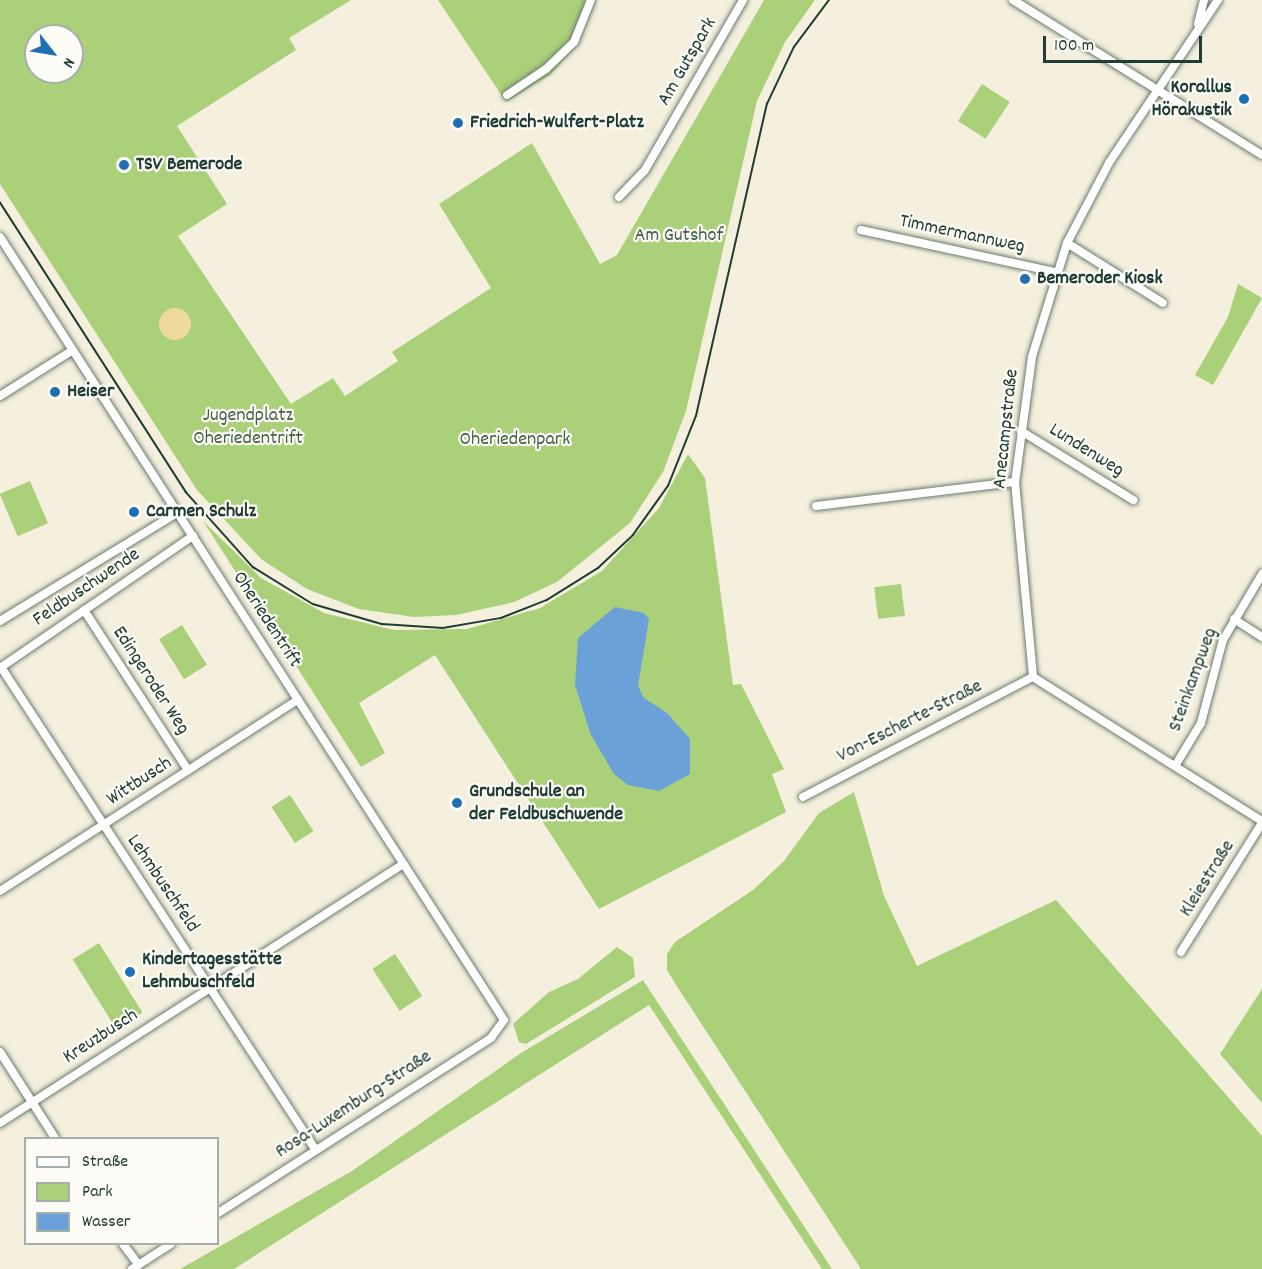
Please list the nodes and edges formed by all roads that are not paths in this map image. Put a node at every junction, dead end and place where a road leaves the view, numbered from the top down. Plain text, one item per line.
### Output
1 (591, 0) edge
2 (743, 0) edge
3 (1013, 0) edge
4 (1204, 0) edge
5 (1218, 0) edge
6 (1197, 27) junction
7 (1155, 89) junction
8 (507, 95) dead end
9 (1262, 155) edge
10 (619, 197) dead end
11 (861, 230) dead end
12 (0, 237) edge
13 (1067, 243) junction
14 (1056, 272) junction
15 (1163, 303) dead end
16 (73, 350) junction
17 (0, 396) edge
18 (1021, 431) junction
19 (1015, 482) junction
20 (1133, 500) dead end
21 (816, 506) dead end
22 (177, 513) junction
23 (193, 536) junction
24 (1262, 574) edge
25 (84, 610) junction
26 (1234, 620) junction
27 (0, 621) edge
28 (1262, 637) edge
29 (0, 667) edge
30 (1033, 677) junction
31 (298, 700) junction
32 (1175, 766) junction
33 (188, 770) junction
34 (803, 797) dead end
35 (1262, 822) edge
36 (103, 825) junction
37 (403, 864) junction
38 (0, 891) edge
39 (1181, 952) dead end
40 (210, 986) junction
41 (504, 1020) joint
42 (0, 1053) edge
43 (32, 1102) junction
44 (0, 1123) edge
45 (55, 1137) edge
46 (315, 1149) junction
47 (219, 1212) edge
48 (124, 1245) edge
49 (169, 1245) edge
50 (135, 1267) edge

1 - 8 street
2 - 10 street, Am Gutspark
3 - 7 street
4 - 6 street, Anecampstraße
5 - 6 street, Anecampstraße
6 - 7 street, Anecampstraße
7 - 9 street
7 - 13 street, Anecampstraße
11 - 14 street, Timmermannweg
12 - 16 street, Oheriedentrift
13 - 14 street, Anecampstraße
13 - 15 street
14 - 18 street, Anecampstraße
16 - 17 street
16 - 22 street, Oheriedentrift
18 - 19 street, Anecampstraße
18 - 20 street, Lundenweg
19 - 21 street
19 - 30 street, Anecampstraße
22 - 23 street, Oheriedentrift
22 - 27 street, Feldbuschwende
23 - 25 street, Feldbuschwende
23 - 31 street, Oheriedentrift
24 - 26 street, Steinkampweg
25 - 29 street, Feldbuschwende
25 - 33 street, Edingeroder Weg
26 - 28 street
26 - 32 street, Steinkampweg
29 - 36 street, Lehmbuschfeld
30 - 32 street
30 - 34 street, Von-Escherte-Straße
31 - 33 street, Wittbusch
31 - 37 street, Oheriedentrift
32 - 35 street
33 - 36 street, Wittbusch
35 - 39 street, Kleiestraße
36 - 38 street, Wittbusch
36 - 40 street, Lehmbuschfeld
37 - 40 street, Kreuzbusch
37 - 41 street, Oheriedentrift
40 - 43 street, Kreuzbusch
40 - 46 street, Lehmbuschfeld
41 - 46 street, Rosa-Luxemburg-Straße
42 - 43 street
43 - 44 street, Kreuzbusch
43 - 45 street
46 - 47 street, Rosa-Luxemburg-Straße
48 - 50 street
49 - 50 street

